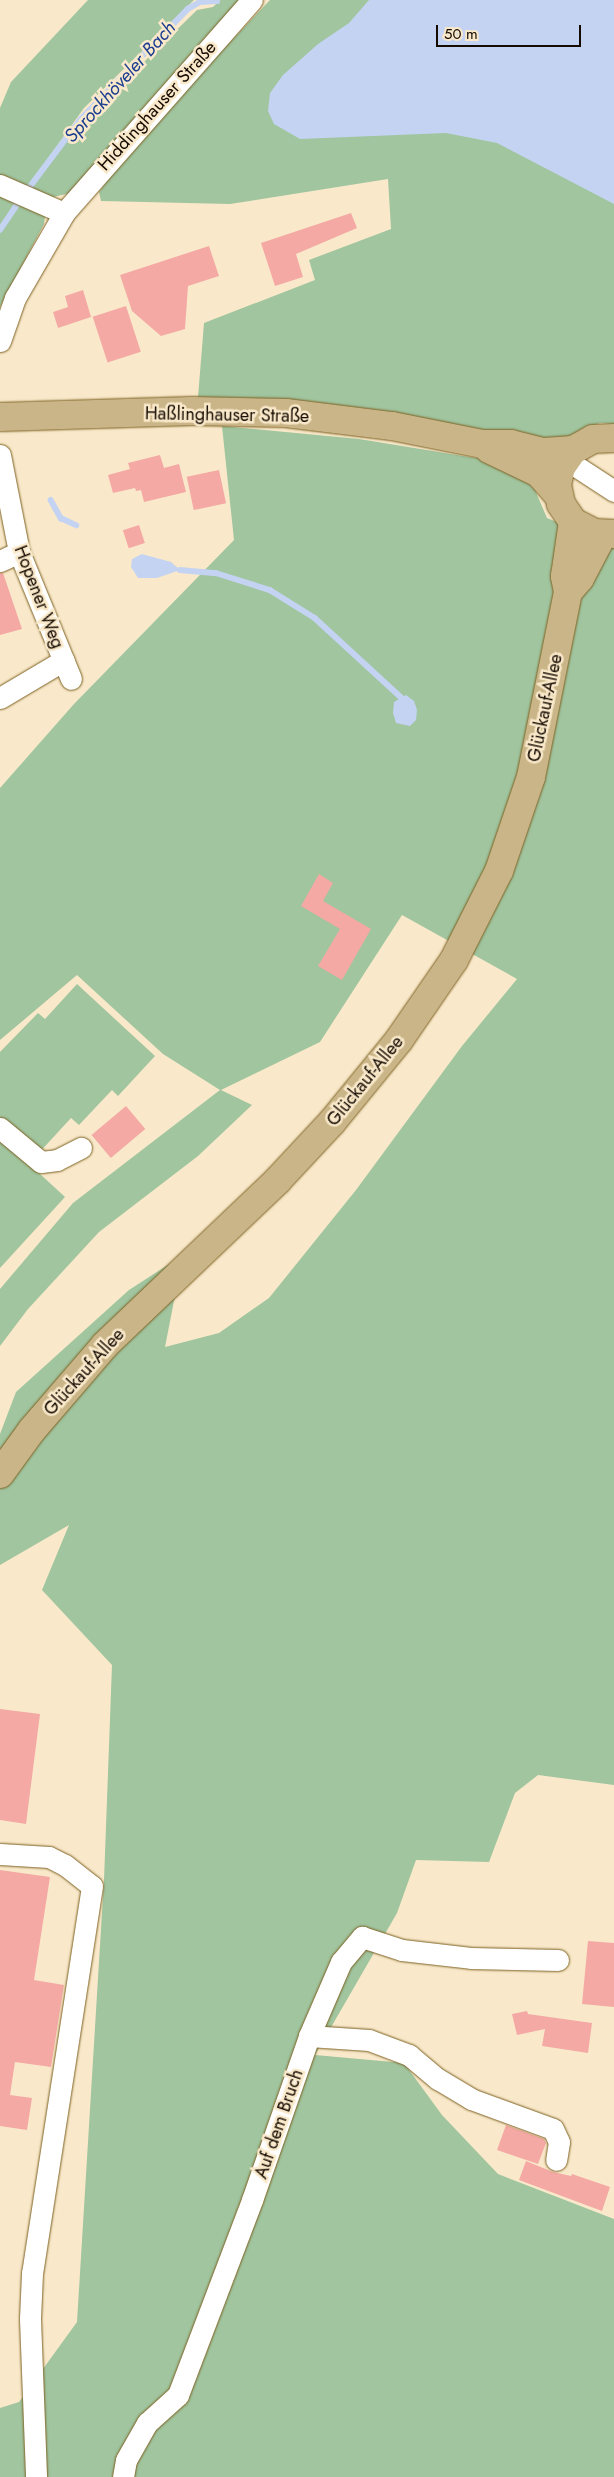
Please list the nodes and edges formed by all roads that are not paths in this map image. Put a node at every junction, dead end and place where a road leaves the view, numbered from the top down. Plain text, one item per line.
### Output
1 (252, 0) edge
2 (14, 192) edge
3 (64, 213) junction
4 (0, 341) edge
5 (0, 417) edge
6 (614, 438) edge
7 (482, 444) junction
8 (0, 455) edge
9 (569, 455) junction
10 (614, 492) edge
11 (558, 494) junction
12 (573, 522) junction
13 (609, 534) edge
14 (19, 552) junction
15 (0, 562) edge
16 (568, 592) junction
17 (0, 698) edge
18 (0, 1128) edge
19 (81, 1148) dead end
20 (0, 1474) edge
21 (0, 1854) edge
22 (558, 1960) dead end
23 (309, 2036) junction
24 (556, 2160) dead end
25 (36, 2477) edge
26 (123, 2477) edge

1 - 3 street, Hiddinghauser Straße
2 - 3 street
3 - 4 street, Hiddinghauser Straße
5 - 7 main road, Haßlinghauser Straße
6 - 9 main road
7 - 9 main road, Haßlinghauser Straße
7 - 11 main road, Haßlinghauser Straße
8 - 14 street, Hopener Weg
9 - 10 street
9 - 11 main road
11 - 12 main road
12 - 13 main road
12 - 16 main road, Glückauf-Allee
13 - 16 main road, Glückauf-Allee
14 - 15 street
14 - 17 street, Hopener Weg
16 - 20 main road, Glückauf-Allee
18 - 19 street
21 - 25 street
22 - 23 street, Auf dem Bruch
23 - 24 street
23 - 26 street, Auf dem Bruch

